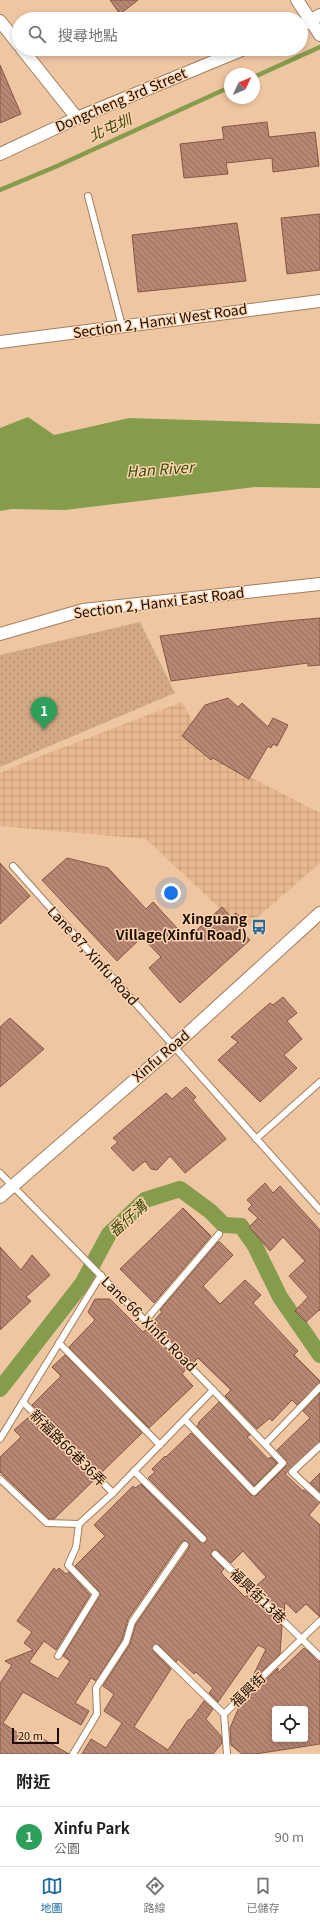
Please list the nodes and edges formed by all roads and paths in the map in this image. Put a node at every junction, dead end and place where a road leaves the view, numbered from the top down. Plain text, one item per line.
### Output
1 (297, 0) edge
2 (305, 12) edge
3 (308, 16) edge
4 (0, 21) edge
5 (314, 25) edge
6 (12, 36) edge
7 (28, 56) edge
8 (227, 56) edge
9 (77, 118) junction
10 (0, 154) edge
11 (88, 196) dead end
12 (320, 300) edge
13 (122, 326) junction
14 (0, 342) edge
15 (320, 584) edge
16 (0, 634) edge
17 (13, 866) dead end
18 (320, 913) edge
19 (174, 1046) junction
20 (320, 1082) edge
21 (256, 1139) junction
22 (0, 1173) edge
23 (12, 1186) junction
24 (0, 1197) edge
25 (320, 1210) edge
26 (219, 1234) dead end
27 (101, 1275) junction
28 (145, 1321) junction
29 (59, 1343) junction
30 (320, 1387) edge
31 (213, 1390) junction
32 (22, 1402) junction
33 (185, 1420) junction
34 (0, 1439) edge
35 (264, 1444) junction
36 (160, 1445) junction
37 (320, 1446) edge
38 (134, 1471) junction
39 (0, 1479) edge
40 (113, 1493) junction
41 (320, 1498) edge
42 (79, 1524) junction
43 (203, 1539) dead end
44 (185, 1544) dead end
45 (215, 1554) dead end
46 (320, 1621) edge
47 (302, 1638) junction
48 (156, 1648) dead end
49 (58, 1656) dead end
50 (320, 1657) edge
51 (224, 1714) junction
52 (73, 1754) edge
53 (227, 1754) edge

1 - 2 street
3 - 5 street
4 - 6 street
7 - 9 street
8 - 9 street, Dongcheng 3rd Street
9 - 10 street, Dongcheng 3rd Street
11 - 13 lane
12 - 13 street, Section 2, Hanxi West Road
13 - 14 street, Section 2, Hanxi West Road
15 - 16 street, Section 2, Hanxi East Road
17 - 19 lane, Lane 87, Xinfu Road
18 - 19 street, Xinfu Road
19 - 21 lane, Lane 87, Xinfu Road
19 - 23 street, Xinfu Road
20 - 21 lane
21 - 25 lane, Lane 87, Xinfu Road
22 - 23 lane, Lane 66, Xinfu Road
23 - 24 street, Xinfu Road
23 - 27 lane, Lane 66, Xinfu Road
26 - 28 lane
27 - 28 lane, Lane 66, Xinfu Road
27 - 29 lane
28 - 31 lane, Lane 66, Xinfu Road
29 - 32 lane
29 - 36 lane
30 - 35 lane
31 - 33 lane
31 - 35 lane, Lane 66, Xinfu Road
32 - 34 lane
32 - 40 lane, 新福路66巷36弄
33 - 35 lane, Lane 66, Xinfu Road
33 - 36 lane
36 - 38 lane
37 - 41 lane
38 - 40 lane
38 - 43 lane
39 - 42 lane
40 - 42 lane
42 - 49 lane
44 - 52 lane
45 - 47 lane, 福興街13巷
46 - 47 lane, 福興街
47 - 50 lane
47 - 51 lane, 福興街
48 - 51 lane
51 - 53 lane, 福興街

